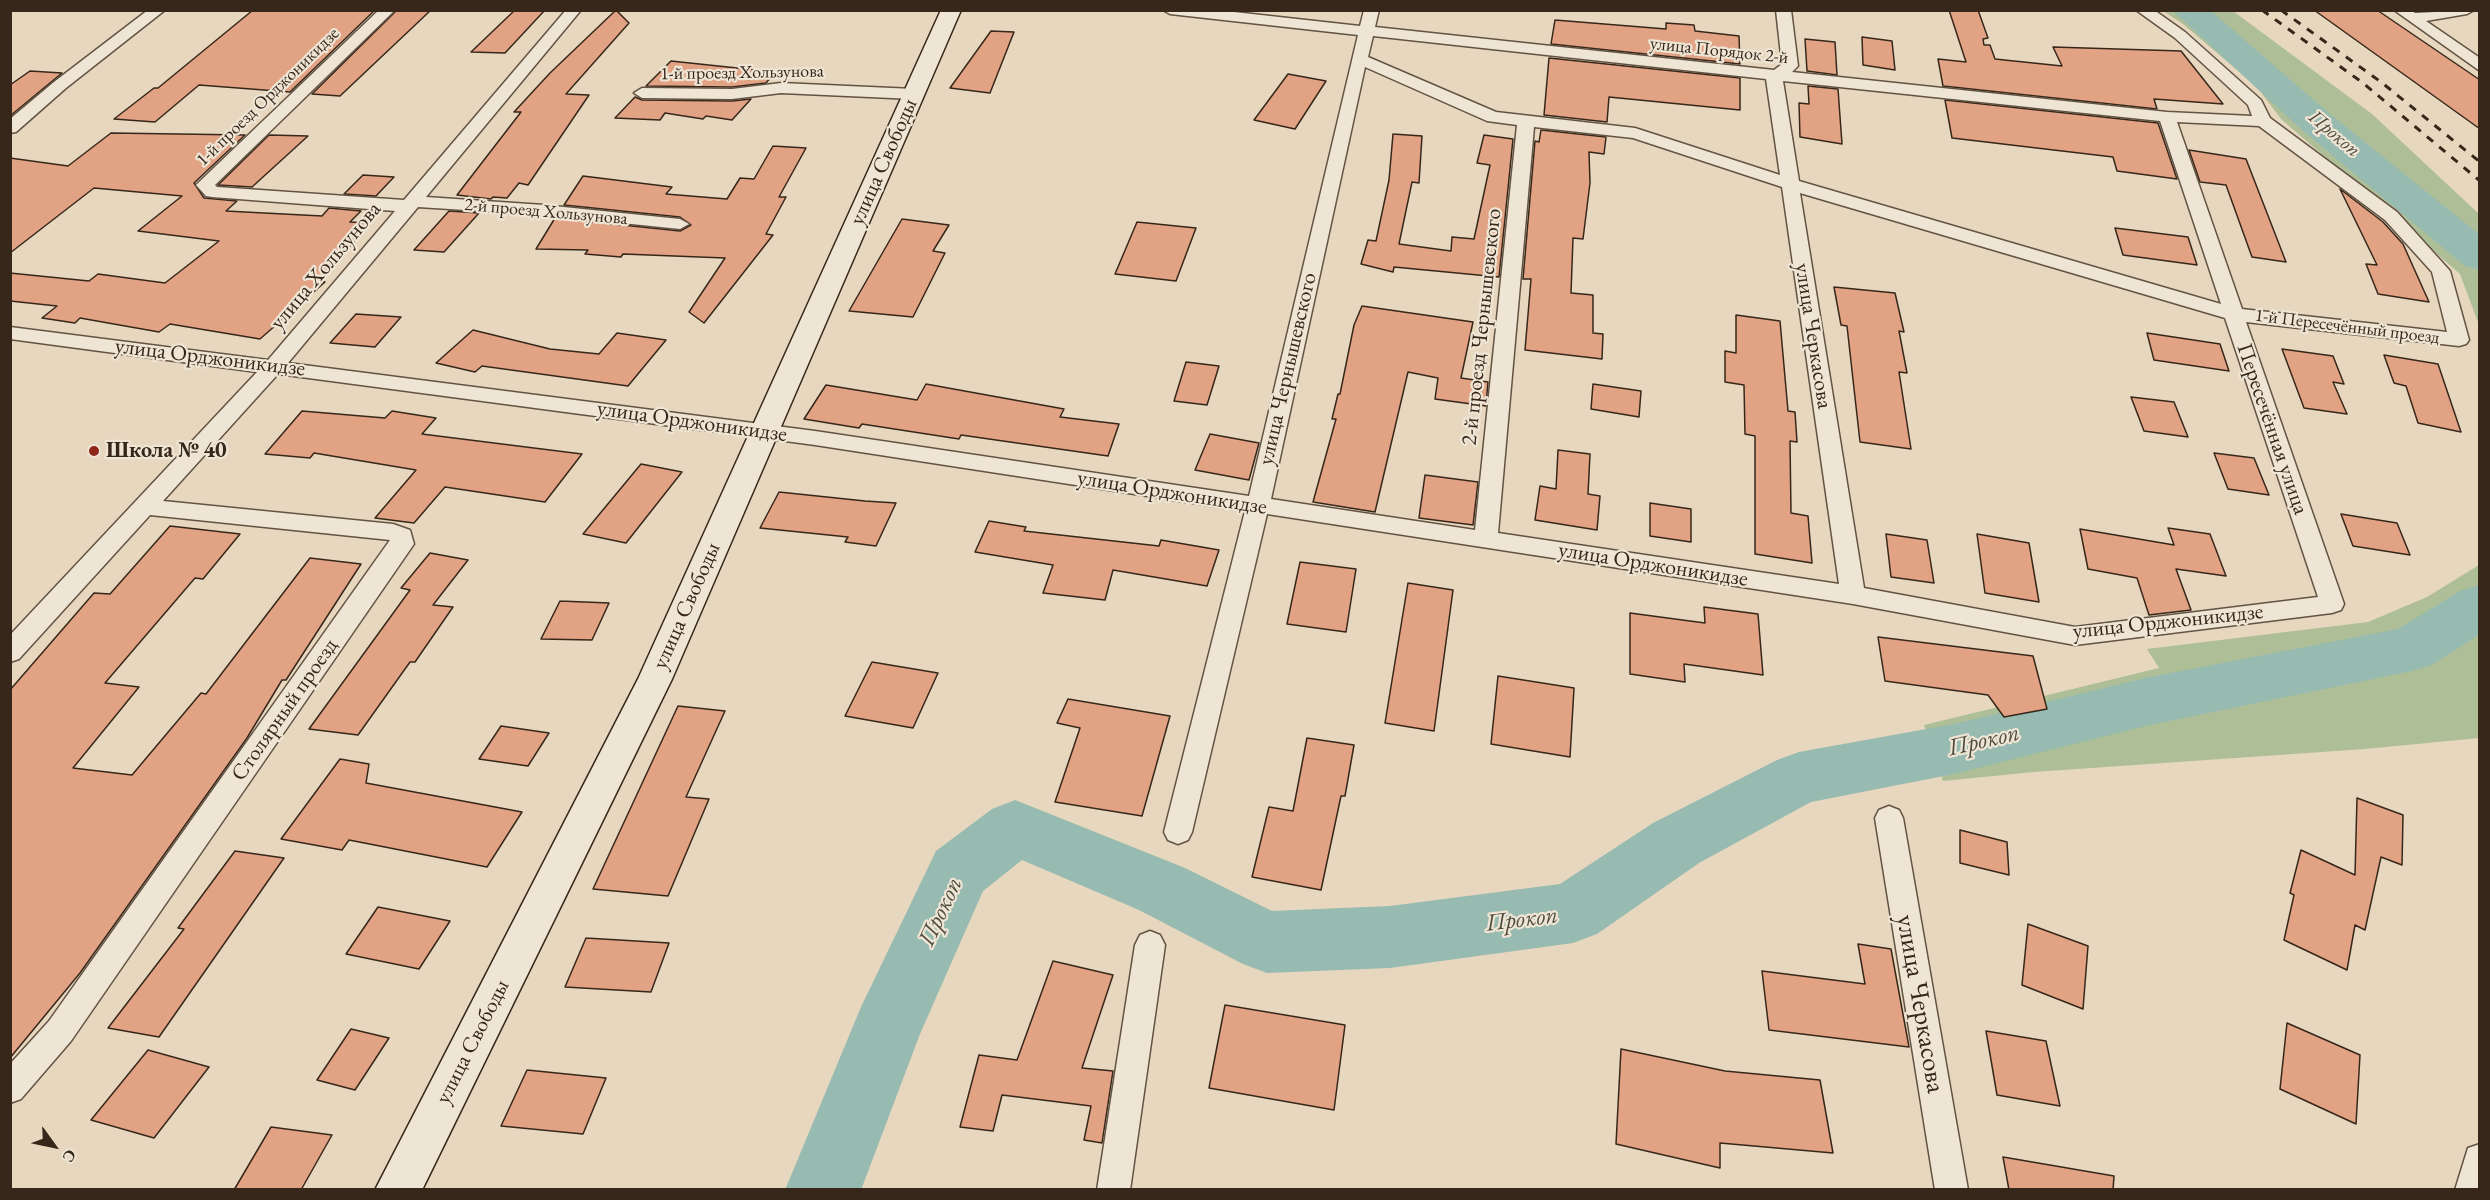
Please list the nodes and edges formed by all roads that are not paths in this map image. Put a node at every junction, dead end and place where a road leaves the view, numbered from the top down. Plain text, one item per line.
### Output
1 (158, 10) edge
2 (388, 10) edge
3 (574, 10) edge
4 (951, 10) edge
5 (1170, 10) edge
6 (1372, 10) edge
7 (1783, 10) edge
8 (2143, 10) edge
9 (2467, 10) edge
10 (2406, 14) edge
11 (1366, 32) junction
12 (1360, 58) junction
13 (2480, 66) edge
14 (1774, 77) junction
15 (642, 93) dead end
16 (914, 94) junction
17 (2166, 117) junction
18 (1527, 120) junction
19 (2263, 121) junction
20 (10, 128) edge
21 (1790, 184) junction
22 (205, 188) joint
23 (410, 204) junction
24 (680, 224) dead end
25 (2233, 314) junction
26 (10, 333) edge
27 (274, 366) junction
28 (765, 432) junction
29 (1258, 506) junction
30 (147, 507) junction
31 (1486, 539) junction
32 (1853, 595) junction
33 (2332, 604) joint
34 (10, 651) edge
35 (1889, 818) dead end
36 (1178, 832) dead end
37 (1150, 945) dead end
38 (10, 1088) edge
39 (2480, 1160) edge
40 (398, 1190) edge
41 (1113, 1190) edge
42 (1952, 1190) edge
43 (2471, 1190) edge

1 - 20 street
2 - 22 street, 1-й проезд Орджоникидзе
3 - 23 street, улица Хользунова
4 - 16 main road, улица Свободы
5 - 11 street, улица Порядок 2-й
6 - 11 street, улица Чернышевского
7 - 14 street
8 - 19 street, 1-й Пересечённый проезд
9 - 10 street
10 - 13 street
11 - 12 street, улица Чернышевского
11 - 14 street, улица Порядок 2-й
12 - 18 street
12 - 29 street, улица Чернышевского
14 - 17 street, улица Порядок 2-й
14 - 21 street, улица Черкасова
15 - 16 street, 1-й проезд Хользунова
16 - 28 main road, улица Свободы
17 - 19 street, улица Порядок 2-й
17 - 25 street, Пересечённая улица
18 - 21 street
18 - 31 street, 2-й проезд Чернышевского
19 - 25 street, 1-й Пересечённый проезд
21 - 25 street
21 - 32 street, улица Черкасова
22 - 23 street, 2-й проезд Хользунова
23 - 24 street, 2-й проезд Хользунова
23 - 27 street, улица Хользунова
25 - 33 street, Пересечённая улица
26 - 27 street, улица Орджоникидзе
27 - 28 street, улица Орджоникидзе
27 - 30 street, улица Хользунова
28 - 29 street, улица Орджоникидзе
28 - 40 main road, улица Свободы
29 - 31 street, улица Орджоникидзе
29 - 36 street, улица Чернышевского
30 - 34 street, улица Хользунова
30 - 38 street, Столярный проезд
31 - 32 street, улица Орджоникидзе
32 - 33 street, улица Орджоникидзе
35 - 42 street, улица Черкасова
37 - 41 street
39 - 43 street

